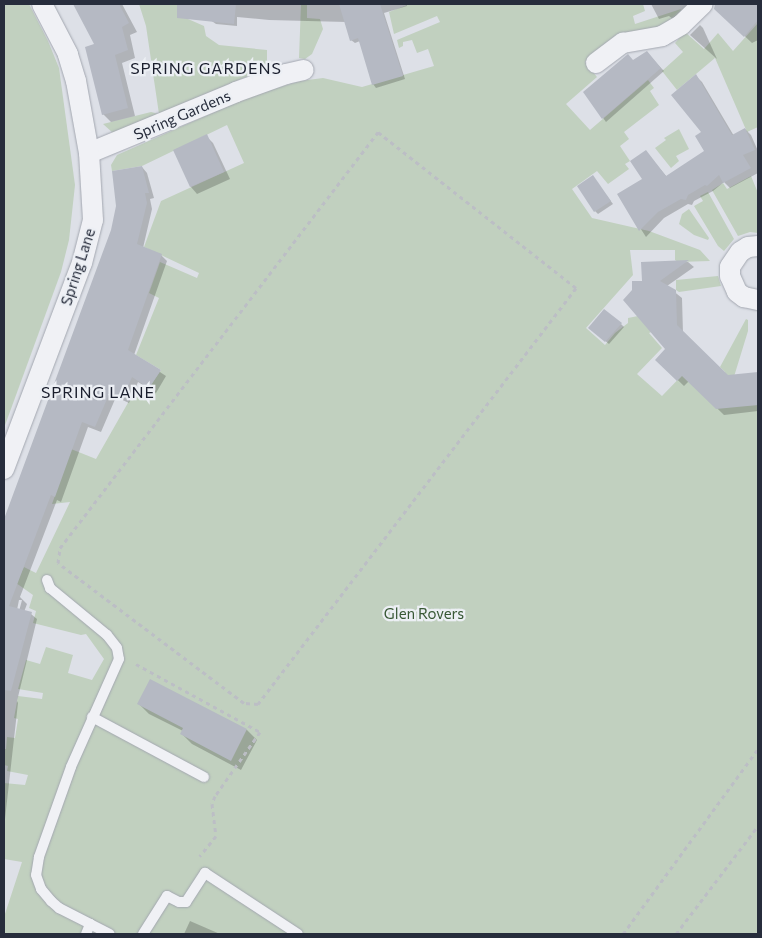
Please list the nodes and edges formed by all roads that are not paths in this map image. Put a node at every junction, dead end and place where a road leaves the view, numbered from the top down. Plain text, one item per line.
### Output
1 (42, 4) edge
2 (703, 4) edge
3 (596, 63) dead end
4 (304, 70) dead end
5 (89, 153) junction
6 (758, 246) edge
7 (758, 300) edge
8 (4, 469) edge
9 (47, 580) dead end
10 (92, 717) junction
11 (204, 777) dead end
12 (90, 924) junction
13 (86, 934) edge
14 (110, 934) edge
15 (143, 934) edge
16 (298, 934) edge

1 - 5 street, Spring Lane
2 - 3 street
4 - 5 street, Spring Gardens
5 - 8 street, Spring Lane
6 - 7 street
9 - 10 lane
10 - 11 lane
10 - 12 lane
12 - 13 lane
12 - 14 lane
15 - 16 lane

